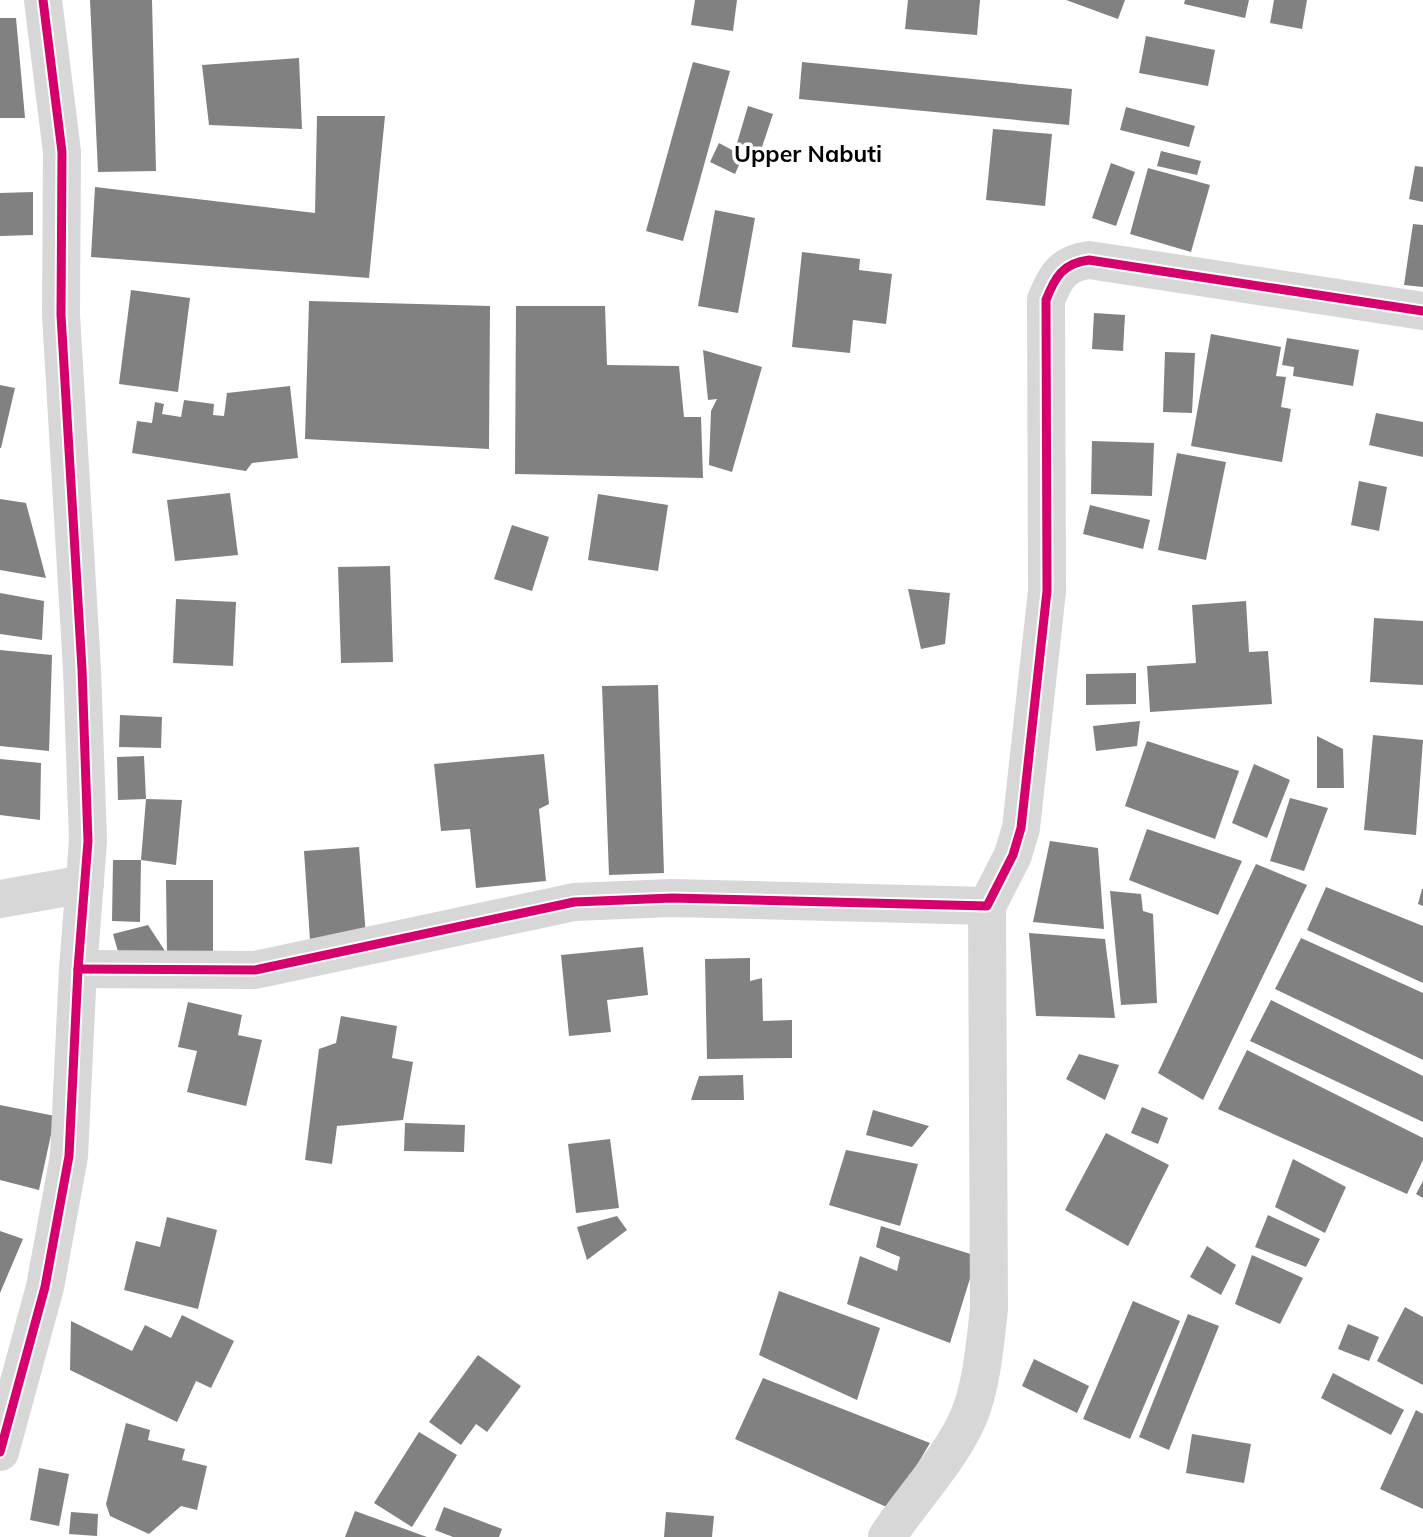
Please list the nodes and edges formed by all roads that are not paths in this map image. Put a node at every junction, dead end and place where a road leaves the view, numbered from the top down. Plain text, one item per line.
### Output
1 (43, 0) edge
2 (1423, 311) edge
3 (85, 884) junction
4 (0, 899) edge
5 (986, 906) junction
6 (78, 970) junction
7 (0, 1452) edge
8 (887, 1537) edge

1 - 3 street
2 - 5 street
3 - 4 street
3 - 6 street
5 - 6 street
5 - 8 street
6 - 7 street

